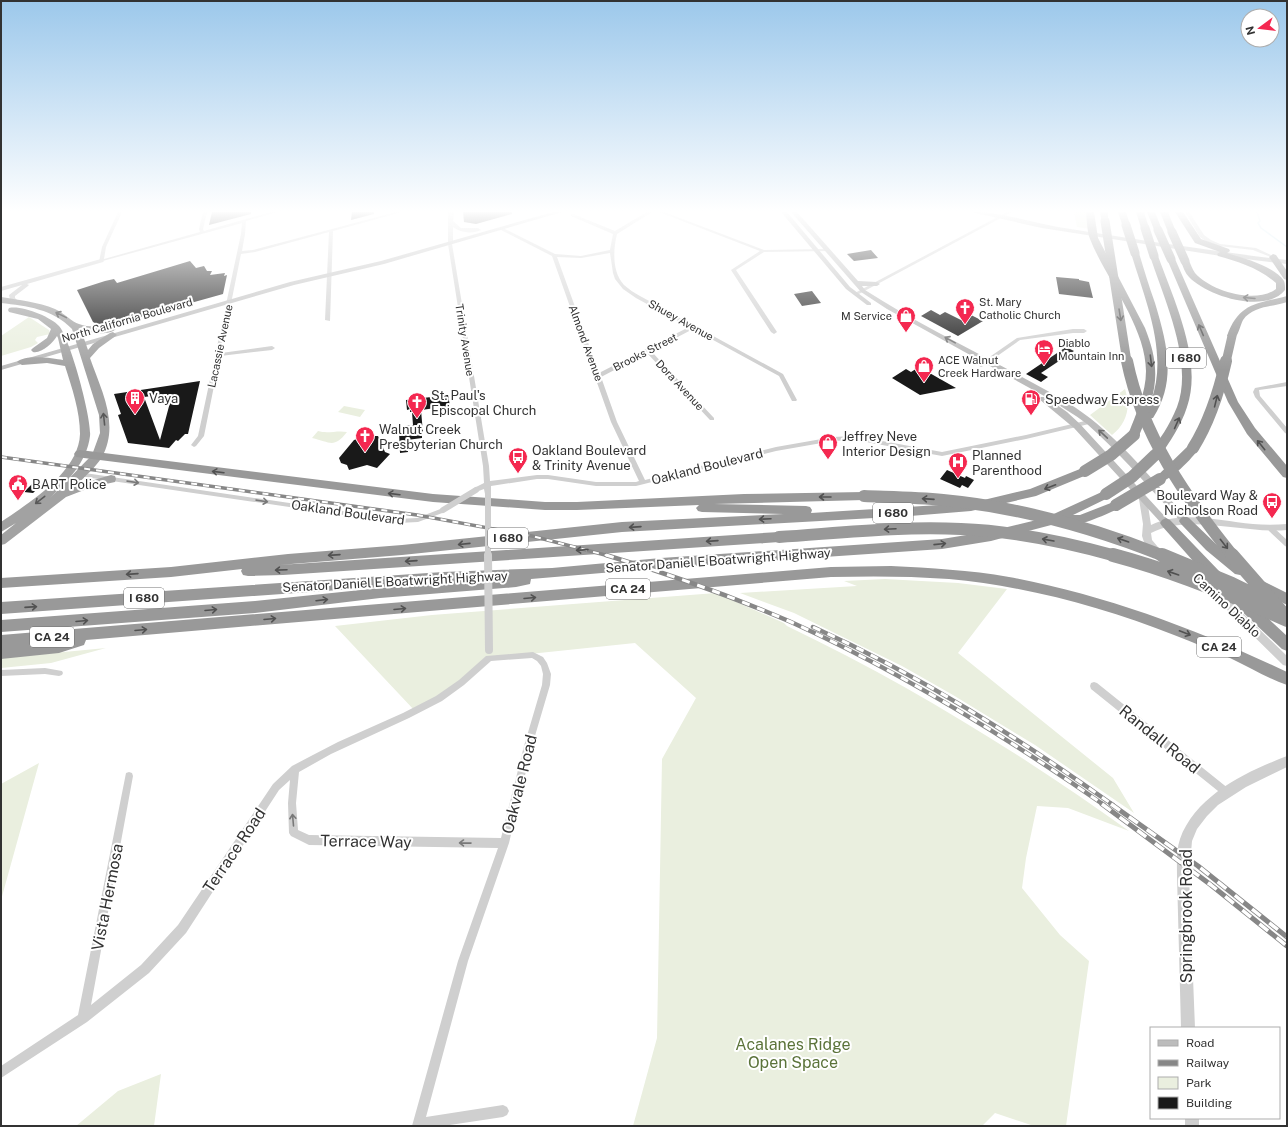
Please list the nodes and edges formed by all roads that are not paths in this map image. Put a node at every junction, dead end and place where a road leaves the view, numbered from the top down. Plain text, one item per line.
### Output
1 (89, 265) edge
2 (237, 265) edge
3 (329, 265) edge
4 (367, 265) edge
5 (453, 265) edge
6 (557, 265) edge
7 (614, 265) edge
8 (742, 265) edge
9 (830, 265) edge
10 (839, 265) edge
11 (913, 265) edge
12 (1109, 265) edge
13 (1112, 265) edge
14 (1138, 265) edge
15 (1157, 265) edge
16 (1173, 265) edge
17 (1187, 265) edge
18 (1253, 265) edge
19 (1278, 265) edge
20 (329, 271) junction
21 (1287, 277) edge
22 (35, 280) junction
23 (854, 282) junction
24 (877, 284) junction
25 (1, 290) edge
26 (863, 291) junction
27 (855, 294) junction
28 (230, 299) junction
29 (1287, 299) edge
30 (1, 300) edge
31 (16, 302) junction
32 (1, 308) edge
33 (328, 320) dead end
34 (73, 325) junction
35 (693, 327) junction
36 (56, 328) junction
37 (1084, 331) dead end
38 (112, 332) junction
39 (774, 332) dead end
40 (79, 342) junction
41 (64, 346) junction
42 (272, 348) dead end
43 (36, 350) junction
44 (648, 351) junction
45 (217, 355) junction
46 (85, 358) junction
47 (1, 361) edge
48 (22, 362) junction
49 (984, 363) junction
50 (70, 364) junction
51 (1, 368) edge
52 (598, 376) junction
53 (1287, 384) edge
54 (794, 400) dead end
55 (712, 419) dead end
56 (1089, 422) junction
57 (1077, 426) junction
58 (1287, 432) edge
59 (1134, 434) junction
60 (194, 445) dead end
61 (80, 454) junction
62 (97, 456) junction
63 (68, 473) junction
64 (1287, 474) edge
65 (80, 475) junction
66 (111, 478) junction
67 (644, 483) junction
68 (488, 484) junction
69 (59, 497) junction
70 (433, 498) junction
71 (1143, 499) junction
72 (846, 516) junction
73 (1186, 521) junction
74 (1048, 522) junction
75 (1166, 523) junction
76 (1287, 527) edge
77 (1, 528) edge
78 (1271, 529) junction
79 (1147, 531) junction
80 (1, 541) edge
81 (1287, 544) edge
82 (171, 572) junction
83 (552, 573) junction
84 (1, 583) edge
85 (1287, 600) edge
86 (2, 608) edge
87 (1287, 611) edge
88 (1287, 619) edge
89 (1, 626) edge
90 (102, 634) junction
91 (1, 641) edge
92 (1287, 645) edge
93 (1, 653) edge
94 (489, 654) junction
95 (1287, 662) edge
96 (1, 673) edge
97 (59, 673) dead end
98 (1287, 679) edge
99 (1094, 686) dead end
100 (1287, 761) edge
101 (295, 769) junction
102 (129, 776) dead end
103 (1226, 792) junction
104 (504, 843) junction
105 (83, 1018) junction
106 (1188, 1027) edge
107 (1, 1072) edge
108 (503, 1111) dead end
109 (419, 1125) edge

1 - 22 street
2 - 28 street, Lacassie Avenue
3 - 20 street
4 - 20 main road, North California Boulevard
5 - 68 street, Trinity Avenue
6 - 52 street, Almond Avenue
7 - 35 street, Shuey Avenue
8 - 39 street
9 - 27 main road
10 - 23 main road
11 - 24 street
12 -> 59 highway
13 -> 88 highway, bridge
14 - 59 highway, I 680, bridge
74 -> 15 highway, Senator Daniel E Boatwright Highway / I 680, bridge
64 -> 16 highway, bridge
18 -> 17 highway, bridge
19 - 21 highway
20 - 28 main road, North California Boulevard
20 - 33 street
22 - 25 street
22 - 31 street
23 - 24 main road
23 - 26 main road
24 - 26 street
26 - 27 street
49 -> 26 main road
27 - 49 main road
28 - 38 main road, North California Boulevard
28 - 45 street, Lacassie Avenue
74 -> 29 highway, bridge
30 - 31 highway
34 -> 31 highway
32 - 36 highway
34 - 38 highway
34 - 40 highway
35 - 44 street, Brooks Street
35 - 54 street, Shuey Avenue
36 - 41 highway
36 - 43 highway
37 - 49 street
38 - 40 main road, North California Boulevard
38 - 46 highway
40 - 41 main road, North California Boulevard
40 - 46 highway
41 - 43 main road, North California Boulevard
41 - 48 main road, North California Boulevard
41 - 50 highway
42 - 45 street
43 - 47 main road, North California Boulevard
44 - 52 street, Brooks Street
44 - 55 street, Dora Avenue
45 - 60 street, Lacassie Avenue
62 -> 46 highway
48 - 50 highway
48 - 51 main road, North California Boulevard
49 - 56 main road
49 - 57 main road
50 - 61 highway
52 - 67 street, Almond Avenue
53 - 58 street
56 - 57 street, Oakland Boulevard
73 -> 56 main road
57 - 67 street, Oakland Boulevard
57 - 71 main road
59 -> 72 highway, I 680, bridge
61 - 62 highway
61 - 63 highway
62 - 65 highway
70 -> 62 highway
63 - 65 street, Oakland Boulevard
63 -> 77 highway
65 - 66 street, Oakland Boulevard
65 - 69 highway
66 -> 68 street, Oakland Boulevard, bridge
66 - 69 highway
67 - 68 street, Oakland Boulevard
68 - 94 street, bridge
69 - 80 highway
70 - 72 highway
87 -> 70 highway, bridge
71 - 75 main road
71 - 79 street, Camino Diablo
72 -> 82 highway, I 680
73 - 75 street
73 - 78 street
73 - 85 highway
83 -> 74 highway, Senator Daniel E Boatwright Highway / I 680
75 - 79 street
75 - 92 highway
76 - 78 street
78 - 81 street
79 - 95 street, Camino Diablo
82 -> 84 highway, I 680
88 -> 82 highway, bridge
86 -> 83 highway, Senator Daniel E Boatwright Highway / I 680
89 -> 83 highway
90 - 91 highway, CA 24
90 - 93 highway
90 -> 98 highway, CA 24
94 - 101 street, Terrace Road
94 - 104 street, Oakvale Road
96 - 97 street
99 - 103 street, Randall Road
100 - 103 street, Springbrook Road
104 -> 101 street, Terrace Way
101 - 105 street, Terrace Road
102 - 105 street, Vista Hermosa
103 - 106 street, Springbrook Road
104 - 109 street, Oakvale Road
105 - 107 street, Terrace Road
108 - 109 street

